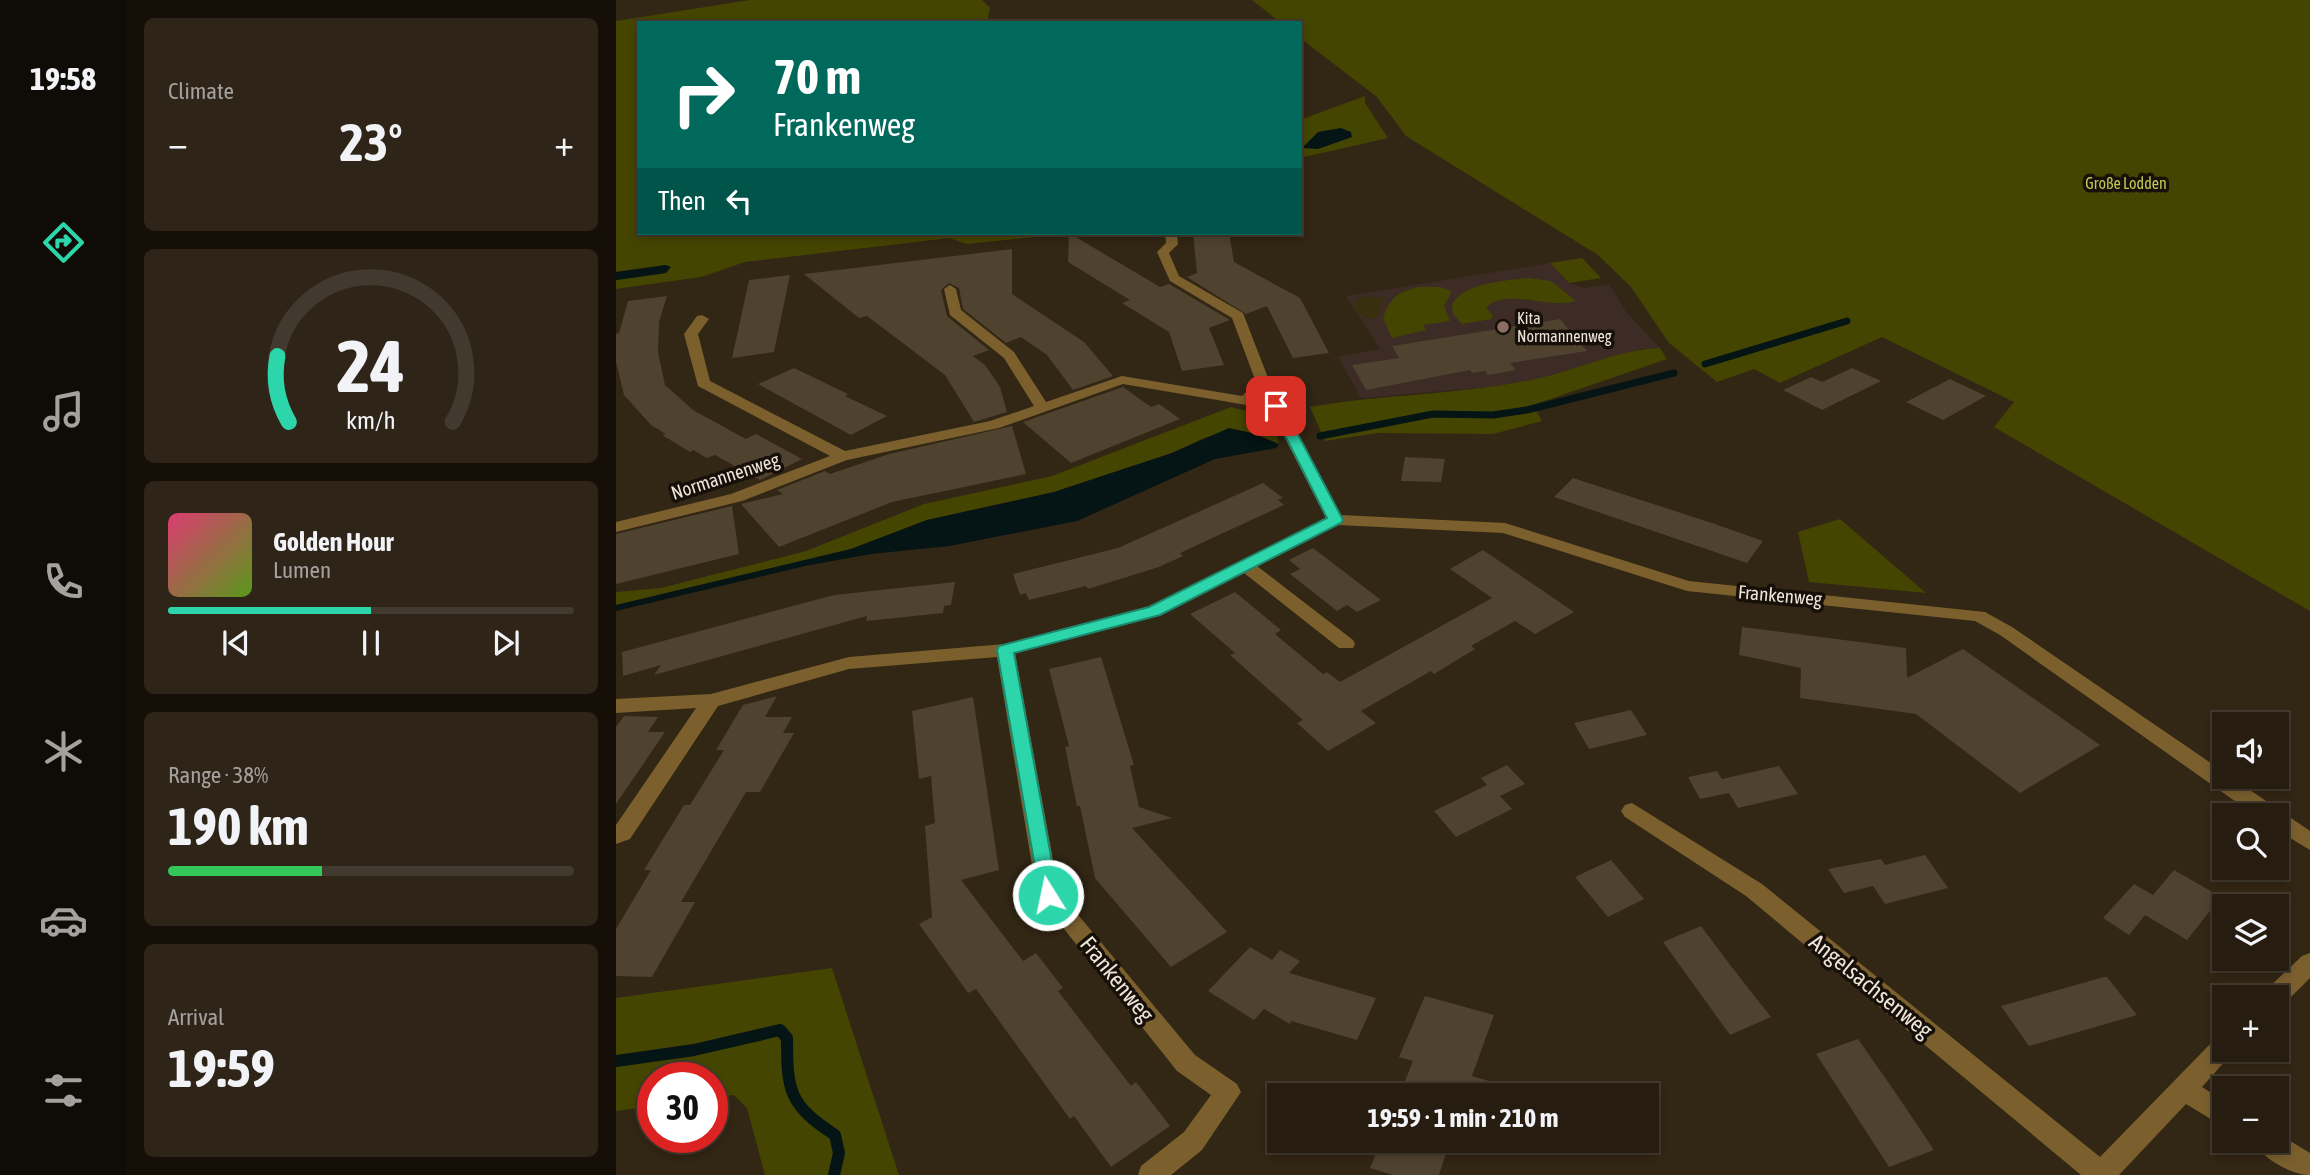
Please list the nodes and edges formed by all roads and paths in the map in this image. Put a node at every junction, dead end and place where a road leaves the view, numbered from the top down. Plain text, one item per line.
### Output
1 (1171, 235) edge
2 (950, 289) dead end
3 (702, 319) dead end
4 (1247, 400) junction
5 (1042, 407) junction
6 (843, 456) junction
7 (1335, 520) junction
8 (616, 527) edge
9 (1245, 565) junction
10 (1346, 644) dead end
11 (1005, 650) junction
12 (711, 701) junction
13 (616, 706) edge
14 (2253, 803) edge
15 (1632, 811) dead end
16 (2289, 827) edge
17 (616, 836) edge
18 (2310, 842) edge
19 (2310, 963) edge
20 (2287, 985) edge
21 (2212, 1059) edge
22 (2182, 1088) junction
23 (2212, 1107) edge
24 (2286, 1153) edge
25 (2310, 1168) edge
26 (1151, 1175) edge
27 (2101, 1175) edge

1 - 4 street
2 - 5 street
3 - 6 street, Normannenweg
4 - 5 street, Normannenweg
4 - 7 street, Normannenweg
5 - 6 street, Normannenweg
6 - 8 street, Normannenweg
7 - 9 street, Frankenweg
7 - 14 street, Frankenweg
9 - 10 street
9 - 11 street, Frankenweg
11 - 12 street, Frankenweg
11 - 26 street, Frankenweg
12 - 13 street, Frankenweg
12 - 17 street
15 - 27 street, Angelsachsenweg
16 - 18 street
19 - 20 street
21 - 22 street, Angelsachsenweg
22 - 23 street
22 - 27 street, Angelsachsenweg
24 - 25 street

